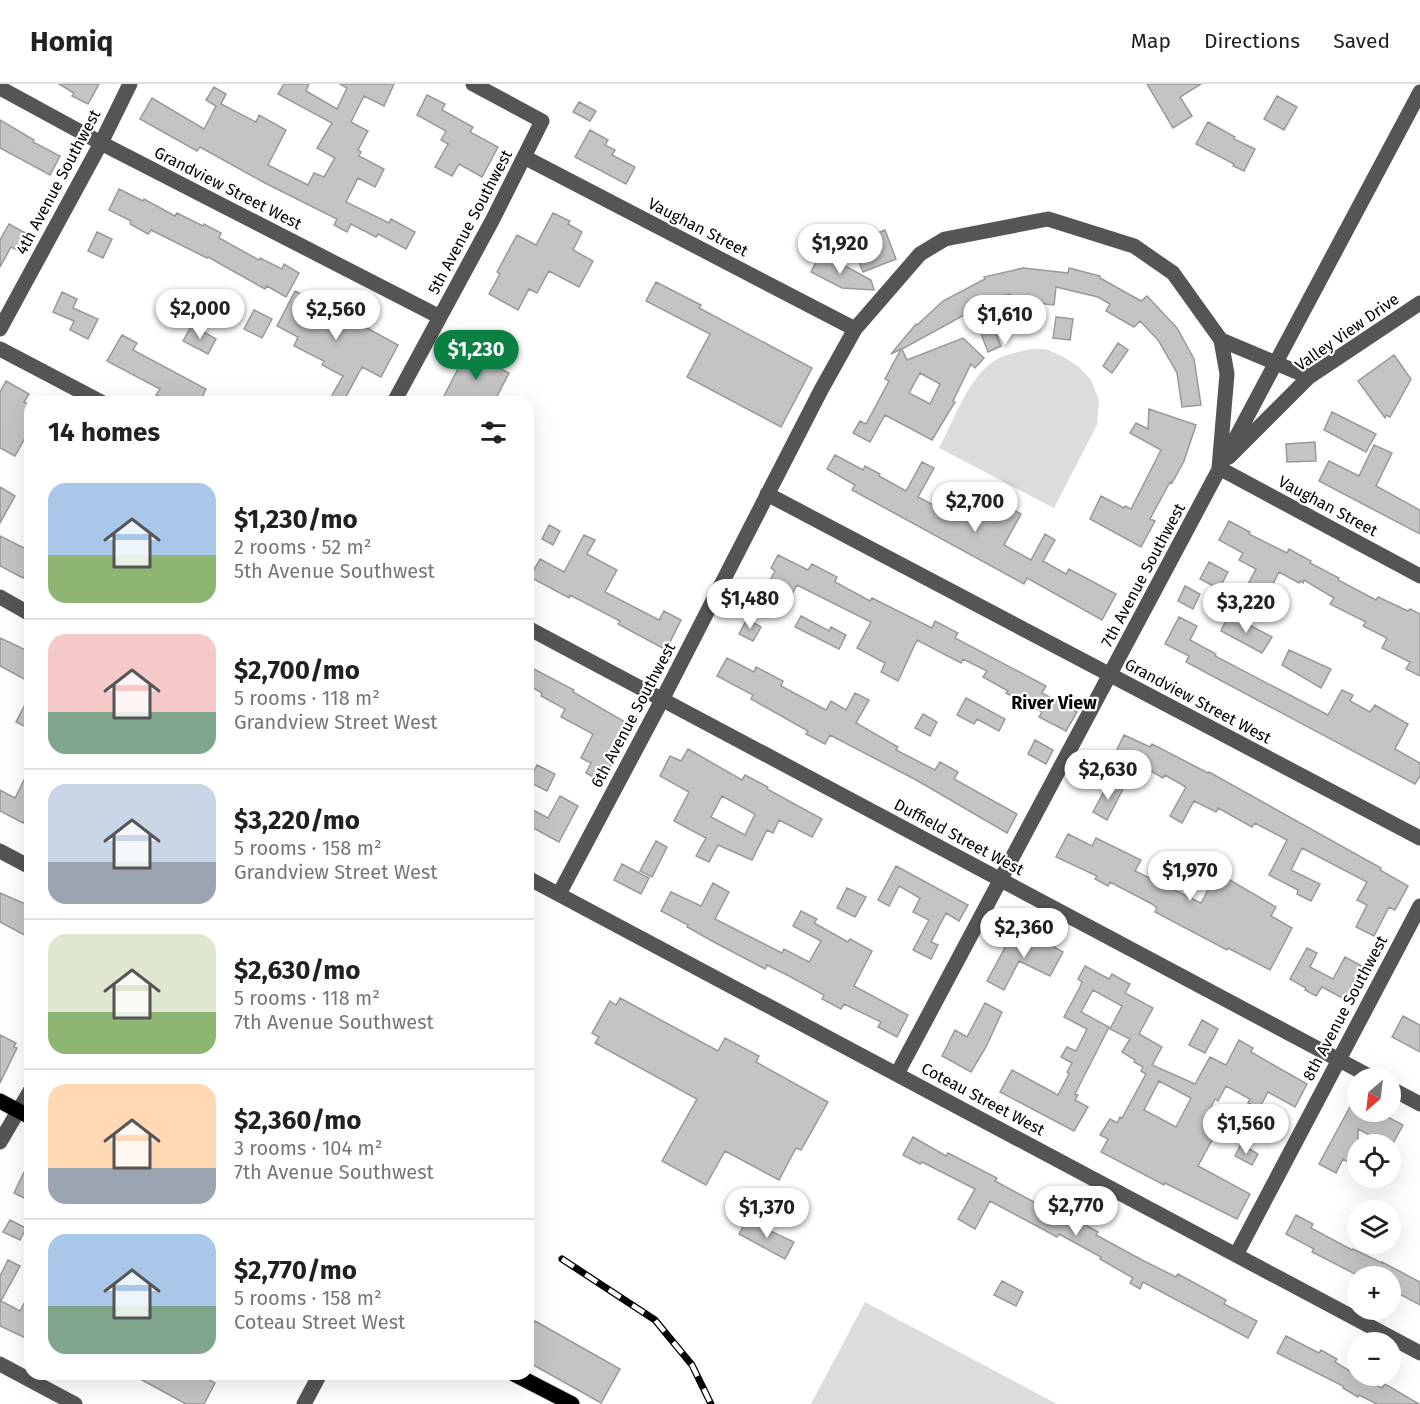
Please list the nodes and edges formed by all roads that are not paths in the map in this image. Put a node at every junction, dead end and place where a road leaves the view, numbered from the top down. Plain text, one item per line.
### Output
1 (130, 84) edge
2 (473, 84) edge
3 (0, 88) edge
4 (1420, 92) edge
5 (100, 143) junction
6 (524, 157) junction
7 (1417, 308) edge
8 (440, 317) junction
9 (855, 328) junction
10 (0, 329) edge
11 (1221, 340) junction
12 (0, 349) edge
13 (1274, 363) junction
14 (1309, 377) junction
15 (90, 396) edge
16 (397, 396) edge
17 (1219, 468) junction
18 (767, 494) junction
19 (1420, 576) edge
20 (0, 597) edge
21 (24, 611) edge
22 (534, 631) edge
23 (1111, 675) junction
24 (662, 700) junction
25 (1420, 838) edge
26 (0, 851) edge
27 (24, 864) edge
28 (1001, 880) junction
29 (534, 881) edge
30 (559, 894) junction
31 (1420, 906) edge
32 (1338, 1060) junction
33 (1353, 1068) edge
34 (897, 1074) junction
35 (1401, 1094) edge
36 (0, 1101) edge
37 (1420, 1104) edge
38 (24, 1113) edge
39 (24, 1115) edge
40 (0, 1142) edge
41 (1236, 1255) junction
42 (1420, 1353) edge
43 (0, 1364) edge
44 (24, 1377) edge
45 (30, 1380) edge
46 (317, 1380) edge
47 (526, 1380) edge
48 (75, 1404) edge
49 (304, 1404) edge
50 (572, 1404) edge

1 - 5 street, 4th Avenue Southwest
2 - 6 street, 5th Avenue Southwest
3 - 5 street, Grandview Street West
4 - 13 street, 7th Avenue Southwest
5 - 8 street, Grandview Street West
5 - 10 street, 4th Avenue Southwest
6 - 8 street, 5th Avenue Southwest
6 - 9 street, Vaughan Street
7 - 14 street, Valley View Drive
8 - 16 street, 5th Avenue Southwest
9 - 11 street, 6th Avenue Southwest
9 - 18 street, 6th Avenue Southwest
11 - 13 street
11 - 17 street
12 - 15 street
13 - 14 street
13 - 17 street, 7th Avenue Southwest
14 - 17 street, Valley View Drive
17 - 19 street, Vaughan Street
17 - 23 street, 7th Avenue Southwest
18 - 23 street, Grandview Street West
18 - 24 street, 6th Avenue Southwest
20 - 21 street
22 - 24 street, Duffield Street West
23 - 25 street, Grandview Street West
23 - 28 street, 7th Avenue Southwest
24 - 28 street, Duffield Street West
24 - 30 street, 6th Avenue Southwest
26 - 27 street
28 - 32 street, Duffield Street West
28 - 34 street, 7th Avenue Southwest
29 - 30 street, Coteau Street West
30 - 34 street, Coteau Street West
31 - 32 street, 8th Avenue Southwest
32 - 33 street, Duffield Street West
32 - 41 street, 8th Avenue Southwest
34 - 41 street, Coteau Street West
35 - 37 street
36 - 38 main road
39 - 40 street
41 - 42 street, Coteau Street West
43 - 44 street
45 - 48 street
46 - 49 street
47 - 50 main road

